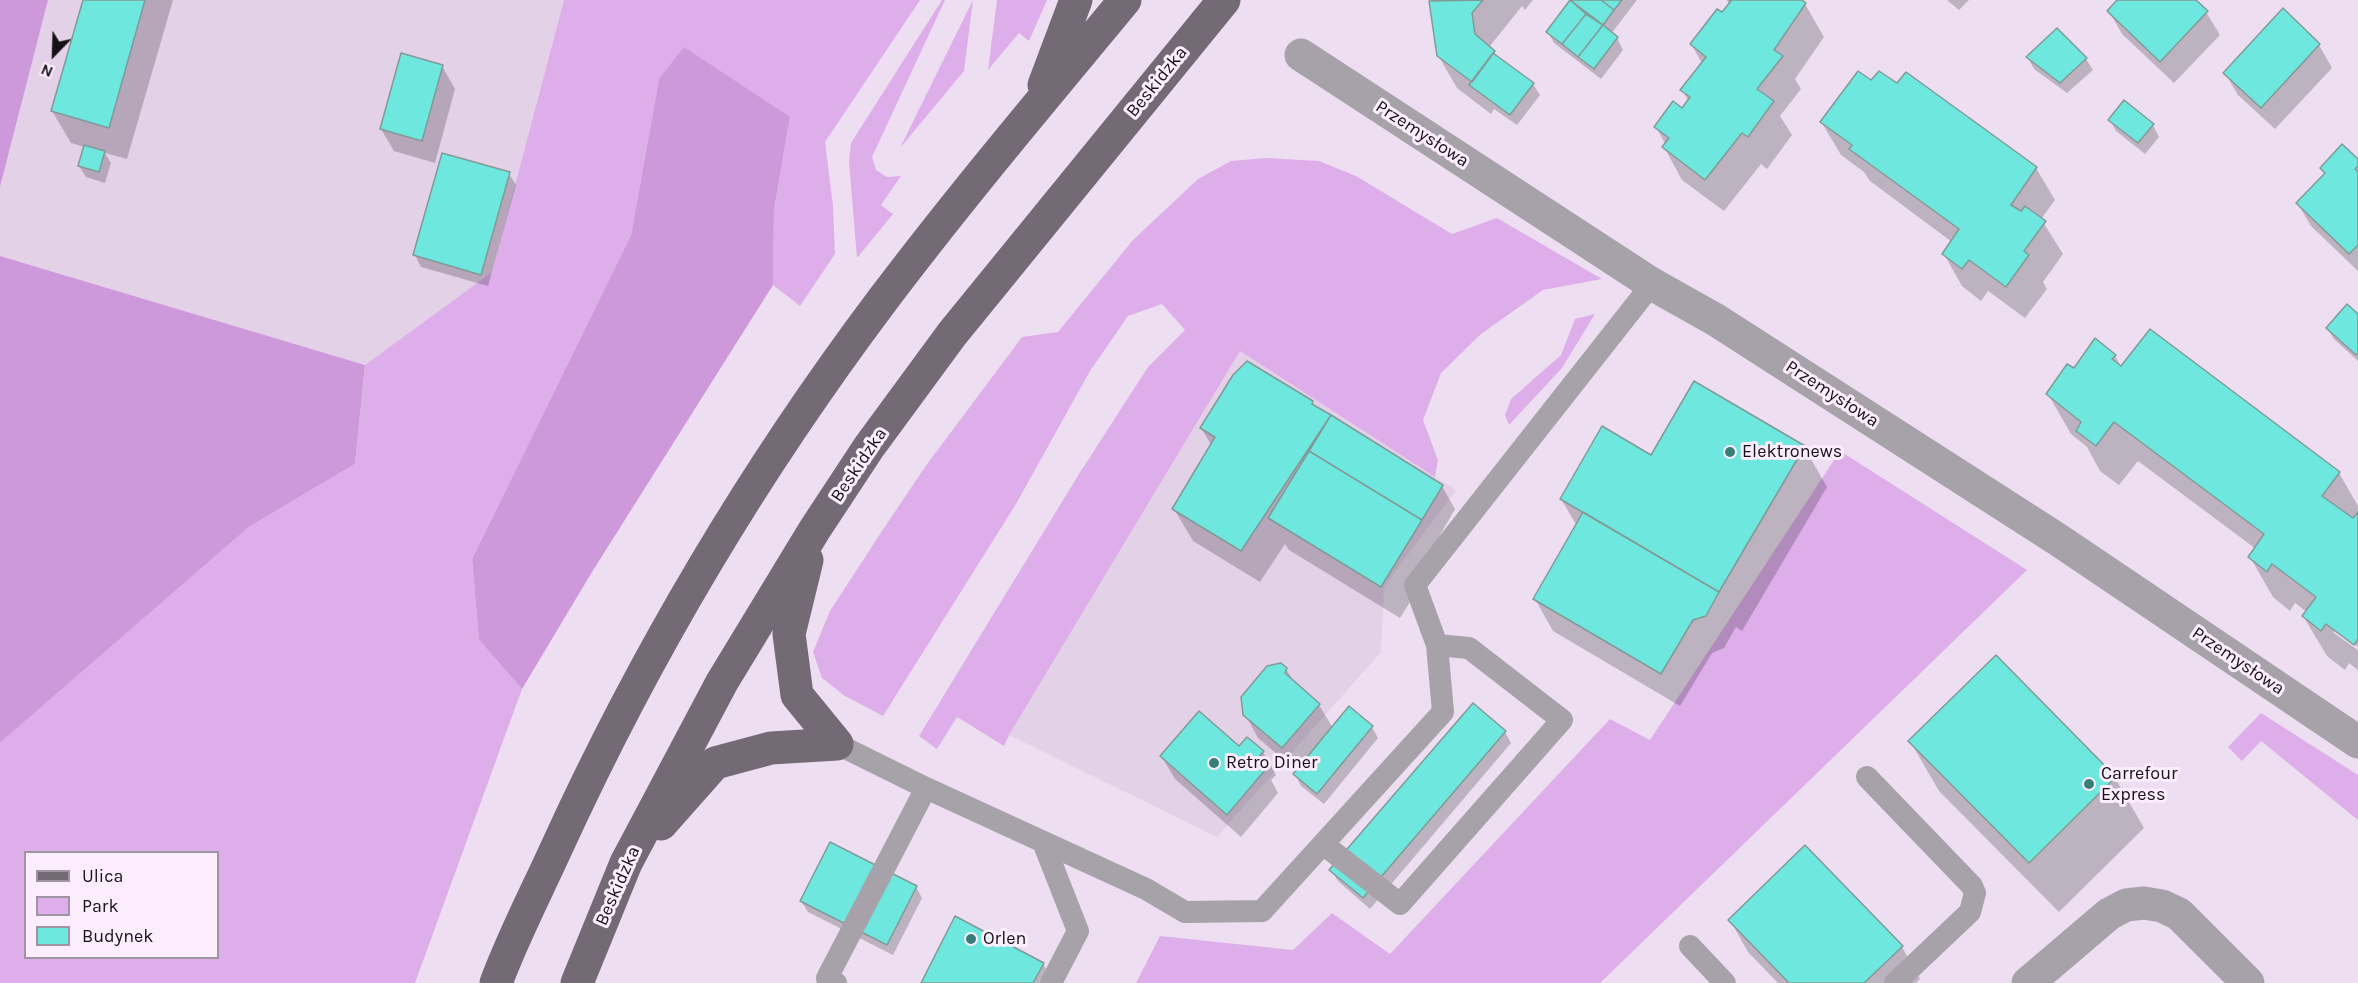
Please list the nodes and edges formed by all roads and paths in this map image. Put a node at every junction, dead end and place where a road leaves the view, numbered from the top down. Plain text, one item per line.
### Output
1 (1076, 0) edge
2 (1125, 0) edge
3 (1224, 0) edge
4 (1301, 55) dead end
5 (1034, 110) junction
6 (1652, 284) junction
7 (815, 529) junction
8 (1437, 645) junction
9 (2358, 742) edge
10 (837, 744) junction
11 (1867, 777) dead end
12 (926, 788) junction
13 (1044, 842) junction
14 (1323, 844) junction
15 (626, 863) junction
16 (1690, 946) dead end
17 (830, 981) edge
18 (496, 983) edge
19 (577, 983) edge
20 (1051, 983) edge
21 (1725, 983) edge
22 (1894, 983) edge
23 (2028, 983) edge
24 (2248, 983) edge

1 - 5 main road
2 - 5 main road
3 - 7 main road, Beskidzka
4 - 6 street, Przemysłowa
5 - 18 main road
6 - 8 lane
6 - 9 street, Przemysłowa
7 - 10 main road
7 - 15 main road, Beskidzka
8 - 14 lane
8 - 14 lane
10 - 12 lane
10 - 15 main road
11 - 22 lane
12 - 13 lane
12 - 17 lane
13 - 14 lane
13 - 20 lane
15 - 19 main road, Beskidzka
16 - 21 lane
23 - 24 street

